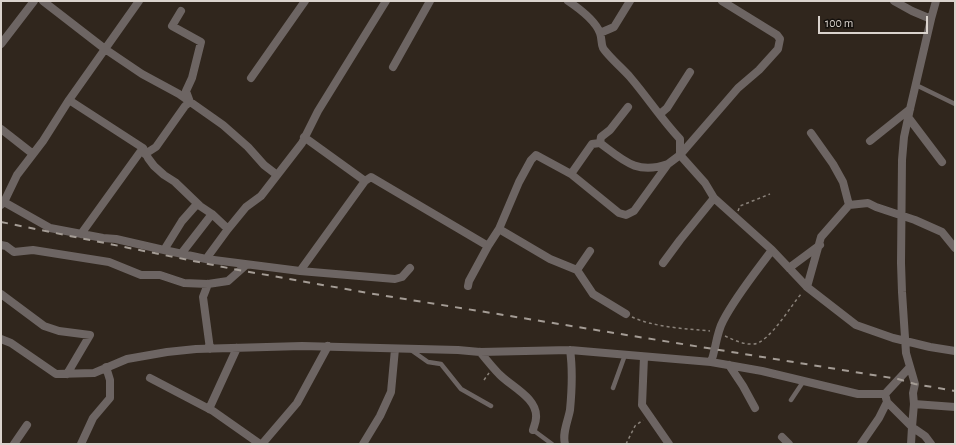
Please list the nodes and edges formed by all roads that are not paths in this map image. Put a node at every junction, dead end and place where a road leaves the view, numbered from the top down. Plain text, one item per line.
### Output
1 (34, 1) edge
2 (43, 1) edge
3 (139, 1) edge
4 (305, 1) edge
5 (386, 1) edge
6 (430, 1) edge
7 (568, 1) edge
8 (630, 1) edge
9 (722, 1) edge
10 (894, 1) edge
11 (936, 1) edge
12 (181, 10) dead end
13 (931, 19) junction
14 (600, 34) junction
15 (1, 44) edge
16 (105, 49) junction
17 (393, 67) dead end
18 (690, 72) dead end
19 (251, 78) dead end
20 (916, 85) junction
21 (69, 100) junction
22 (190, 102) junction
23 (955, 104) edge
24 (628, 107) dead end
25 (909, 113) junction
26 (660, 114) junction
27 (1, 129) edge
28 (811, 133) dead end
29 (304, 137) junction
30 (870, 141) dead end
31 (600, 143) junction
32 (144, 151) junction
33 (34, 154) junction
34 (680, 155) junction
35 (942, 162) dead end
36 (668, 164) junction
37 (570, 174) junction
38 (277, 175) junction
39 (365, 181) junction
40 (714, 198) junction
41 (2, 203) edge
42 (197, 204) junction
43 (849, 204) junction
44 (212, 214) junction
45 (902, 216) junction
46 (228, 229) junction
47 (499, 229) junction
48 (81, 234) junction
49 (1, 244) edge
50 (820, 245) junction
51 (488, 246) junction
52 (955, 248) edge
53 (164, 250) junction
54 (772, 250) junction
55 (590, 251) dead end
56 (181, 254) junction
57 (206, 259) junction
58 (663, 263) dead end
59 (246, 265) junction
60 (410, 268) dead end
61 (789, 268) junction
62 (577, 270) junction
63 (300, 272) junction
64 (208, 284) junction
65 (468, 286) dead end
66 (807, 287) junction
67 (1, 294) edge
68 (626, 314) dead end
69 (1, 339) edge
70 (905, 341) junction
71 (328, 346) junction
72 (237, 348) junction
73 (210, 349) junction
74 (395, 349) junction
75 (410, 349) junction
76 (570, 350) junction
77 (955, 351) edge
78 (480, 352) junction
79 (625, 355) junction
80 (644, 357) junction
81 (711, 362) junction
82 (729, 365) junction
83 (106, 368) junction
84 (910, 368) junction
85 (67, 374) junction
86 (150, 378) dead end
87 (803, 382) junction
88 (614, 388) dead end
89 (886, 398) junction
90 (791, 400) dead end
91 (914, 404) junction
92 (490, 406) dead end
93 (955, 407) edge
94 (755, 408) dead end
95 (209, 409) junction
96 (27, 425) dead end
97 (912, 427) junction
98 (533, 430) joint
99 (782, 437) dead end
100 (14, 444) edge
101 (82, 444) edge
102 (261, 444) edge
103 (363, 444) edge
104 (552, 444) edge
105 (565, 444) edge
106 (669, 444) edge
107 (790, 444) edge
108 (861, 444) edge
109 (911, 444) edge
110 (932, 444) edge

1 - 15 street
2 - 16 street
3 - 16 street
4 - 19 street
5 - 29 street
6 - 17 street
7 - 14 street
8 - 14 street
9 - 34 street
10 - 13 street
11 - 13 street
12 - 22 street
13 - 20 street
14 - 26 street
16 - 21 street
16 - 22 street
18 - 26 street
20 - 23 lane
20 - 25 street
21 - 32 street
21 - 33 street
22 - 32 street
22 - 38 street
24 - 31 street
25 - 30 street
25 - 35 street
25 - 45 street
26 - 34 street
27 - 33 street
28 - 43 street
29 - 38 street
29 - 39 street
31 - 36 street
31 - 37 street
32 - 42 street
32 - 48 street
33 - 41 street
34 - 36 street
34 - 40 street
36 - 37 street
37 - 47 street
38 - 46 street
39 - 51 street
39 - 63 street
40 - 54 street
40 - 58 street
41 - 48 street
42 - 44 street
42 - 53 street
43 - 45 street
43 - 50 street
44 - 46 street
44 - 56 street
45 - 52 street
45 - 70 street
46 - 57 street
47 - 51 street
47 - 62 street
48 - 53 street
49 - 64 street
50 - 61 street
50 - 66 street
51 - 65 street
53 - 56 street
54 - 61 street
54 - 81 street
55 - 62 street
56 - 57 street
57 - 59 street
59 - 63 street
59 - 64 street
60 - 63 street
61 - 66 street
62 - 68 street
64 - 73 street
66 - 70 street
67 - 85 street
69 - 85 street
70 - 77 street
70 - 84 street
71 - 72 street
71 - 74 street
71 - 102 street
72 - 73 street
72 - 95 street
73 - 83 street
74 - 75 street
74 - 103 street
75 - 78 street
75 - 92 lane
76 - 78 street
76 - 79 street
76 - 105 street
78 - 98 street
79 - 80 street
79 - 88 lane
80 - 81 street
80 - 106 street
81 - 82 street
82 - 87 street
82 - 94 street
83 - 85 street
83 - 101 street
84 - 89 street
84 - 91 street
86 - 95 street
87 - 89 street
87 - 90 lane
89 - 97 street
89 - 108 street
91 - 93 street
91 - 97 street
95 - 102 street
96 - 100 street
97 - 109 street
97 - 110 street
98 - 104 lane
99 - 107 street

